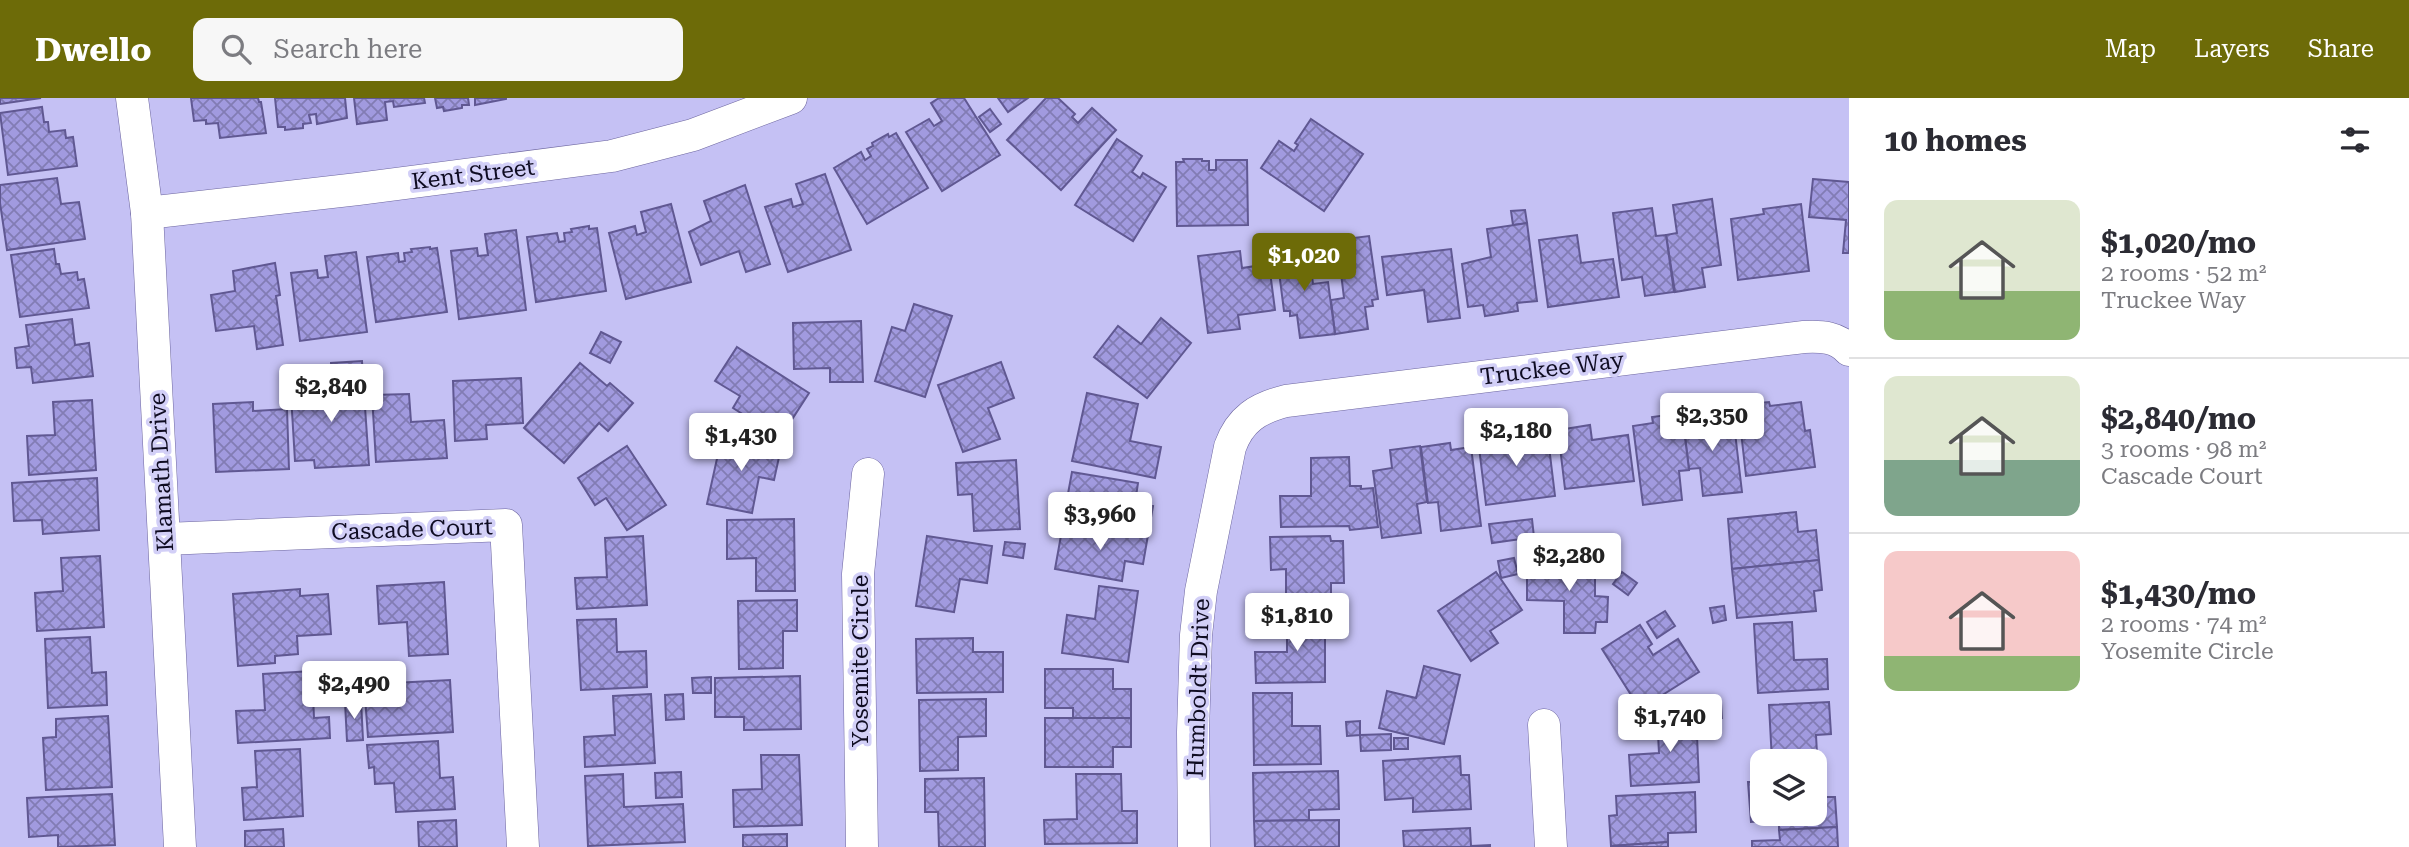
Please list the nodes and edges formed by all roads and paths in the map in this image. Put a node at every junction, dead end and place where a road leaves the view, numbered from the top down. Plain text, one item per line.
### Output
1 (132, 98) edge
2 (791, 98) edge
3 (147, 213) junction
4 (1849, 350) edge
5 (1230, 447) joint
6 (868, 474) dead end
7 (164, 539) junction
8 (1544, 725) dead end
9 (180, 847) edge
10 (523, 847) edge
11 (862, 847) edge
12 (1194, 847) edge
13 (1551, 847) edge

1 - 3 street, Klamath Drive
2 - 3 street, Kent Street
3 - 7 street, Klamath Drive
4 - 5 street, Truckee Way
5 - 12 street, Humboldt Drive
6 - 11 street, Yosemite Circle
7 - 9 street, Klamath Drive
7 - 10 street, Cascade Court
8 - 13 street

